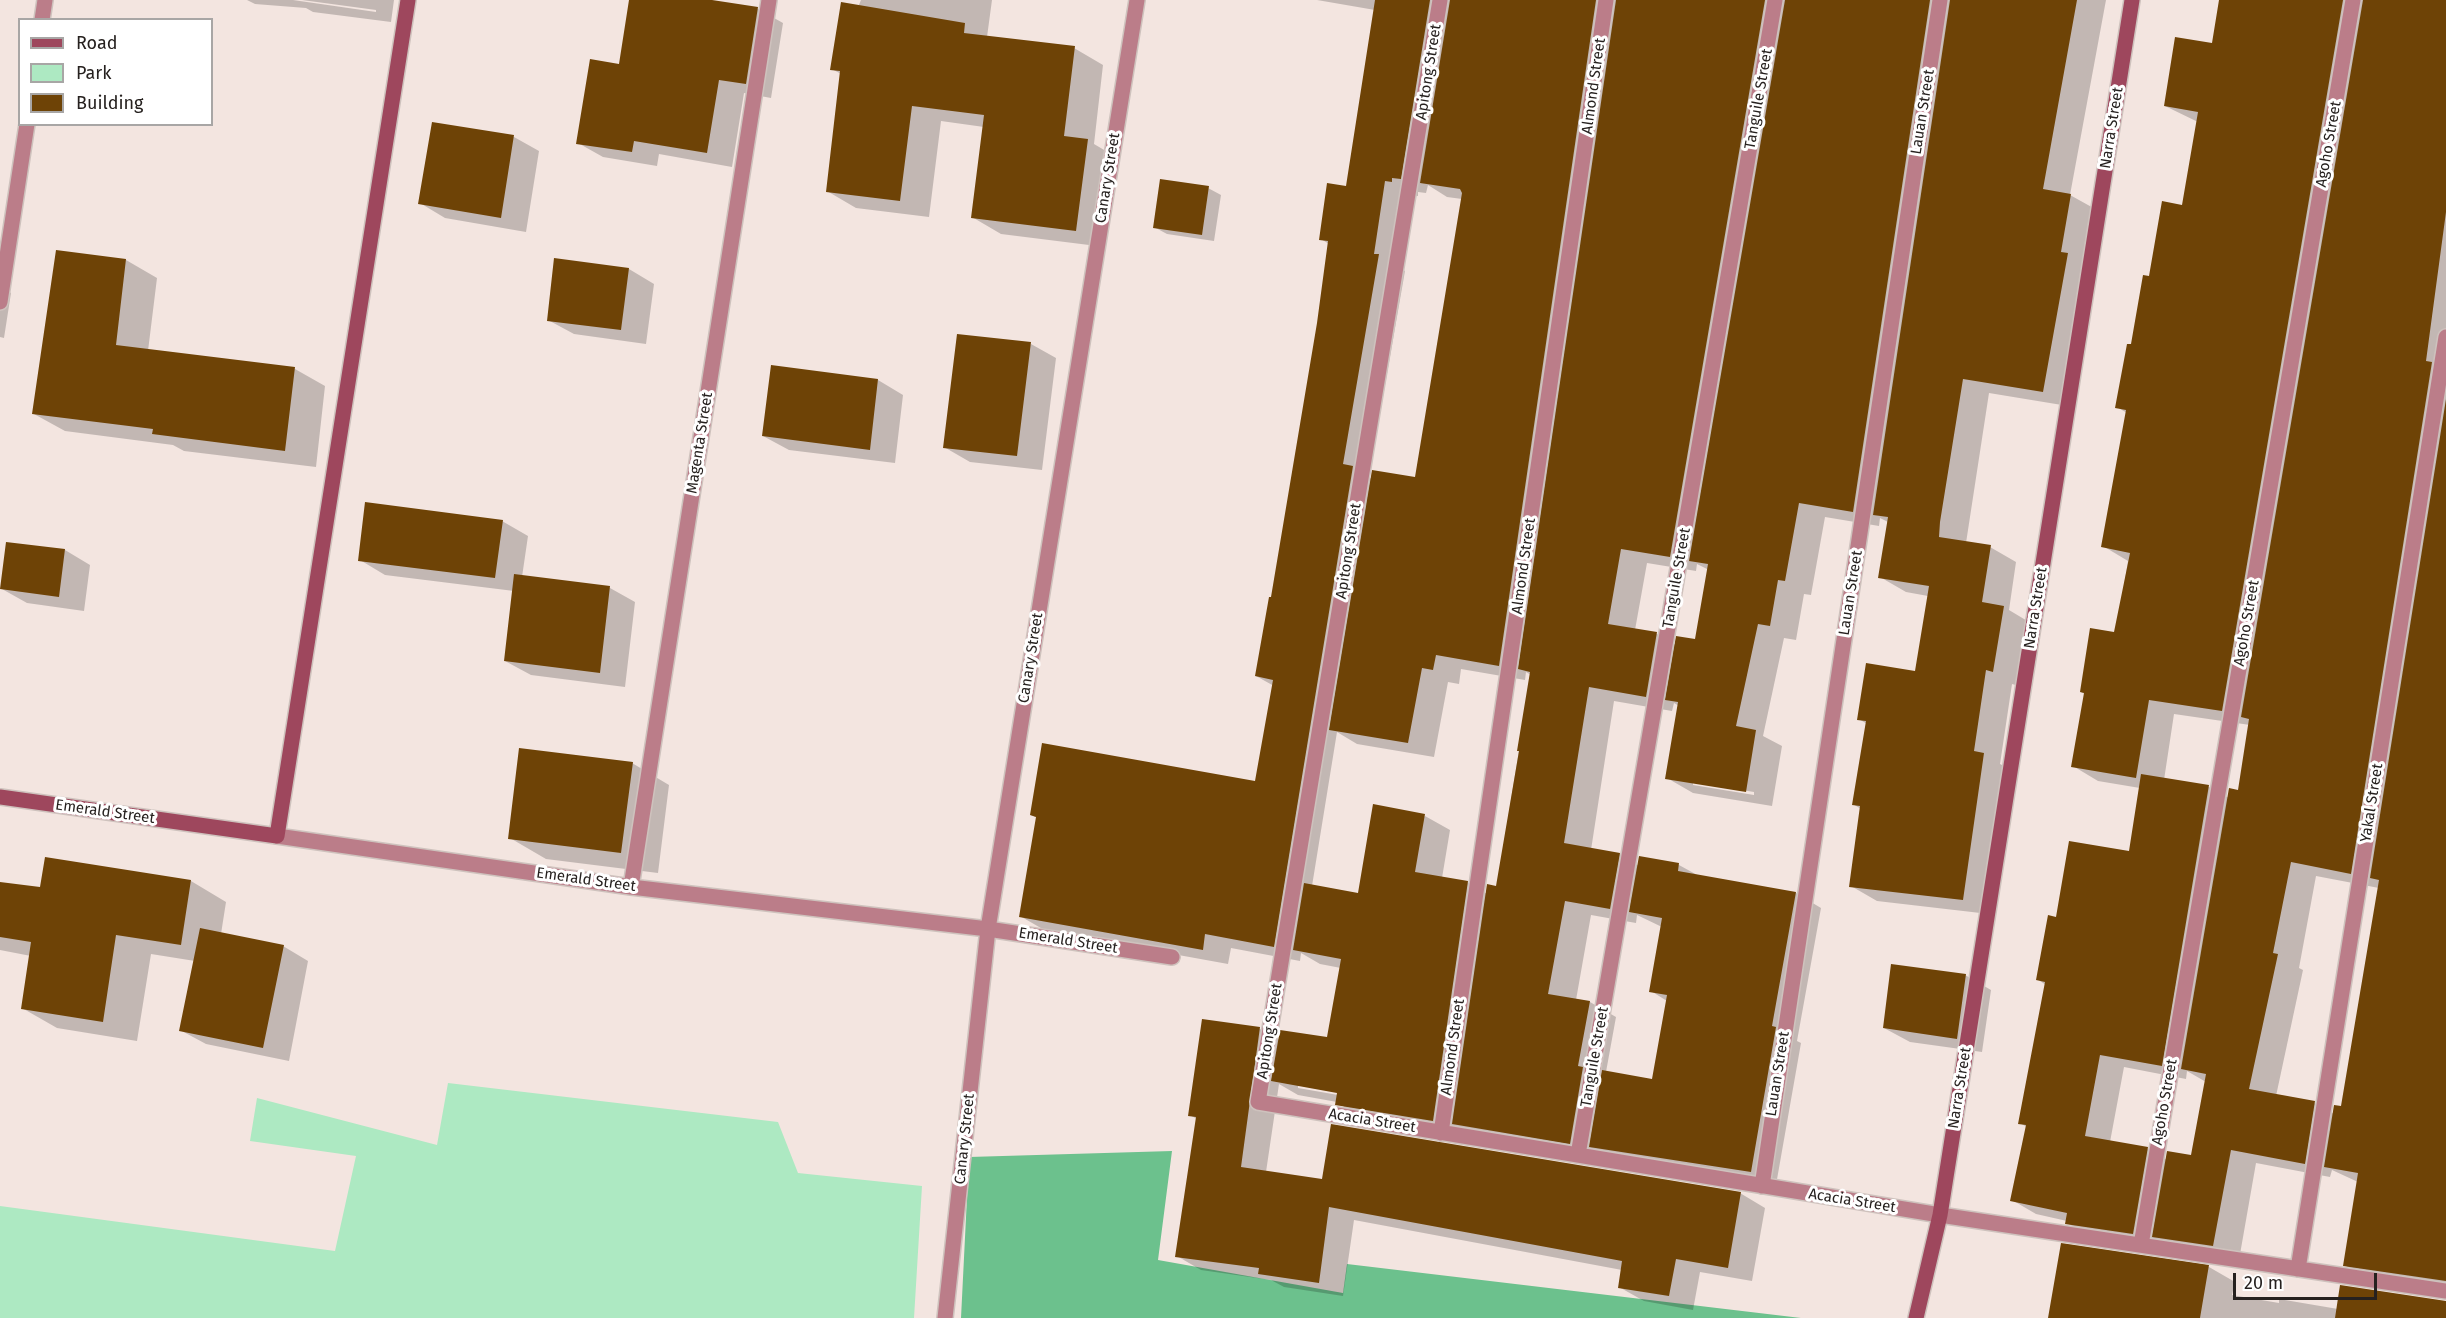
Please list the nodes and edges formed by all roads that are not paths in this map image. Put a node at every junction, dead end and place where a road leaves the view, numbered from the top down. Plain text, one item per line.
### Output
1 (45, 0) edge
2 (408, 0) edge
3 (769, 0) edge
4 (1137, 0) edge
5 (1440, 0) edge
6 (1606, 0) edge
7 (1775, 0) edge
8 (1940, 0) edge
9 (2132, 0) edge
10 (2353, 0) edge
11 (42, 18) edge
12 (27, 126) edge
13 (0, 302) edge
14 (2446, 337) edge
15 (0, 797) edge
16 (277, 836) junction
17 (631, 887) junction
18 (988, 929) junction
19 (1172, 957) dead end
20 (1258, 1102) joint
21 (1441, 1133) junction
22 (1578, 1155) junction
23 (1761, 1186) junction
24 (1940, 1215) junction
25 (2141, 1245) junction
26 (2298, 1269) junction
27 (2446, 1292) edge
28 (945, 1318) edge
29 (1916, 1318) edge

1 - 11 street
2 - 16 street
3 - 17 street, Magenta Street
4 - 18 street, Canary Street
5 - 20 street, Apitong Street
6 - 21 street, Almond Street
7 - 22 street, Tanguile Street
8 - 23 street, Lauan Street
9 - 24 street, Narra Street
10 - 25 street, Agoho Street
12 - 13 street
14 - 26 street, Yakal Street
15 - 16 street, Emerald Street
16 - 17 street, Emerald Street
17 - 18 street, Emerald Street
18 - 19 street, Emerald Street
18 - 28 street, Canary Street
20 - 21 street, Acacia Street
21 - 22 street, Acacia Street
22 - 23 street, Acacia Street
23 - 24 street, Acacia Street
24 - 25 street, Acacia Street
24 - 29 street, Narra Street
25 - 26 street, Acacia Street
26 - 27 street, Acacia Street

